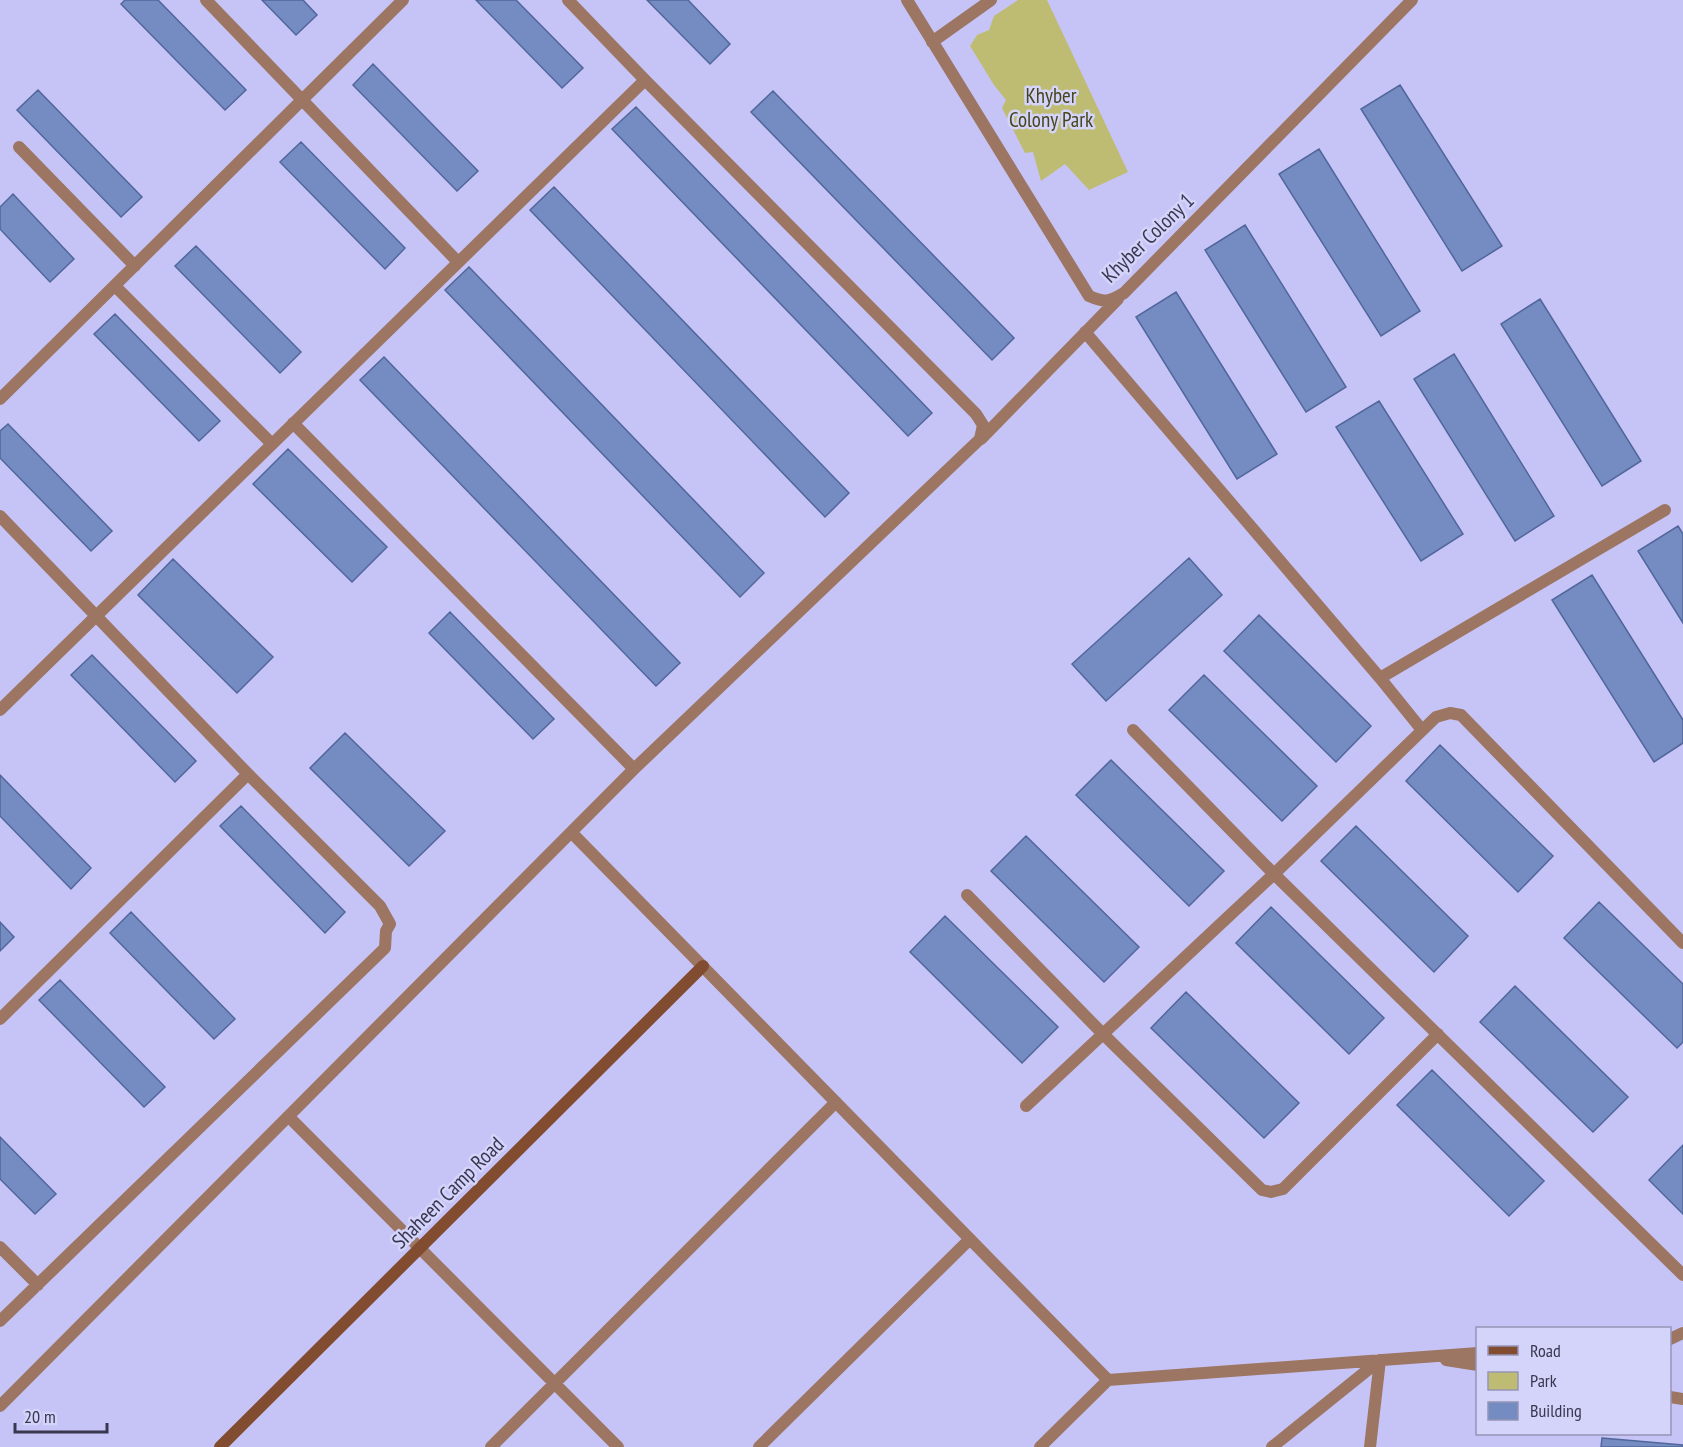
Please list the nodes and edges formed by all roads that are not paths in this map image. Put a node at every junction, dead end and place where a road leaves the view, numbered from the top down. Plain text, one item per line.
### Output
1 (206, 0) edge
2 (403, 0) edge
3 (568, 0) edge
4 (907, 0) edge
5 (991, 0) edge
6 (1412, 0) edge
7 (932, 42) junction
8 (645, 80) junction
9 (303, 100) junction
10 (19, 147) dead end
11 (458, 262) junction
12 (135, 266) junction
13 (115, 286) junction
14 (1124, 293) junction
15 (1085, 332) junction
16 (0, 399) edge
17 (293, 423) junction
18 (980, 440) junction
19 (272, 444) junction
20 (1665, 510) dead end
21 (0, 516) edge
22 (96, 615) junction
23 (1380, 678) junction
24 (0, 710) edge
25 (1132, 730) dead end
26 (1422, 730) junction
27 (634, 770) junction
28 (248, 774) junction
29 (572, 833) junction
30 (1274, 874) junction
31 (967, 895) dead end
32 (1683, 943) edge
33 (703, 966) junction
34 (0, 1019) edge
35 (1103, 1034) junction
36 (1438, 1034) junction
37 (836, 1102) junction
38 (1026, 1106) dead end
39 (289, 1117) junction
40 (970, 1239) junction
41 (0, 1247) edge
42 (420, 1248) junction
43 (1683, 1275) edge
44 (38, 1285) junction
45 (0, 1323) edge
46 (1476, 1353) edge
47 (1426, 1357) junction
48 (1380, 1360) junction
49 (1476, 1365) edge
50 (1108, 1380) junction
51 (555, 1384) junction
52 (0, 1406) edge
53 (220, 1447) edge
54 (491, 1447) edge
55 (618, 1447) edge
56 (759, 1447) edge
57 (1040, 1447) edge
58 (1272, 1447) edge
59 (1370, 1447) edge

1 - 9 street
2 - 9 street
3 - 8 street
4 - 7 street, Khyber Colony 1
5 - 7 street
6 - 14 street, Khyber Colony 1
7 - 14 street, Khyber Colony 1
8 - 11 street
8 - 18 street
9 - 11 street
9 - 12 street
10 - 12 street
11 - 17 street
12 - 13 street
13 - 16 street
13 - 19 street
14 - 15 street
15 - 18 street
15 - 23 street
17 - 19 street
17 - 27 street
18 - 27 street
19 - 22 street
20 - 23 street
21 - 22 street
22 - 24 street
22 - 28 street
23 - 26 street
25 - 30 street
26 - 30 street
26 - 32 street
27 - 29 street
28 - 34 street
28 - 44 street
29 - 33 street
29 - 39 street
30 - 35 street
30 - 36 street
31 - 35 street
33 - 37 street
33 - 42 street, Shaheen Camp Road
35 - 36 street
35 - 38 street
36 - 43 street
37 - 40 street
37 - 51 street
39 - 42 street
39 - 52 street
40 - 50 street
40 - 56 street
41 - 44 street
42 - 51 street
42 - 53 street, Shaheen Camp Road
44 - 45 street
46 - 47 street
47 - 48 street
47 - 49 street
48 - 50 street
48 - 58 street
48 - 59 street
50 - 57 street
51 - 54 street
51 - 55 street

